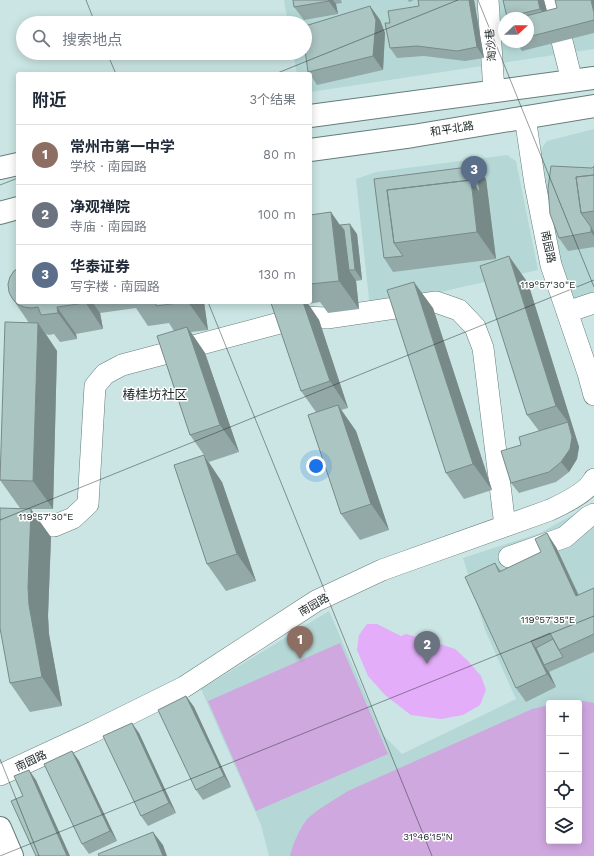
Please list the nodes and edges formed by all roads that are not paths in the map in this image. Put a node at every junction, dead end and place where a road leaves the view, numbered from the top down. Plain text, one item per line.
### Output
1 (488, 0) edge
2 (550, 0) edge
3 (556, 21) edge
4 (562, 41) edge
5 (594, 78) edge
6 (572, 81) junction
7 (494, 91) junction
8 (594, 106) edge
9 (312, 116) edge
10 (525, 117) junction
11 (312, 150) edge
12 (16, 164) edge
13 (0, 168) edge
14 (16, 209) edge
15 (0, 213) edge
16 (594, 303) edge
17 (567, 312) junction
18 (594, 395) edge
19 (594, 479) edge
20 (572, 499) junction
21 (591, 516) edge
22 (0, 526) edge
23 (505, 526) junction
24 (509, 557) dead end
25 (0, 775) edge
26 (0, 828) edge
27 (12, 856) edge

1 - 7 street, 淘沙巷
2 - 3 street
4 - 6 street
5 - 6 main road
6 - 7 main road
7 - 9 main road
8 - 10 main road, 和平北路
10 - 11 main road, 和平北路
10 - 17 street, 南园路
12 - 13 main road
14 - 15 main road
16 - 17 street
17 - 18 street, 南园路
19 - 20 street, 南园路
20 - 21 street
20 - 23 street, 南园路
21 - 24 street
22 - 23 street
23 - 25 street, 南园路
26 - 27 main road

